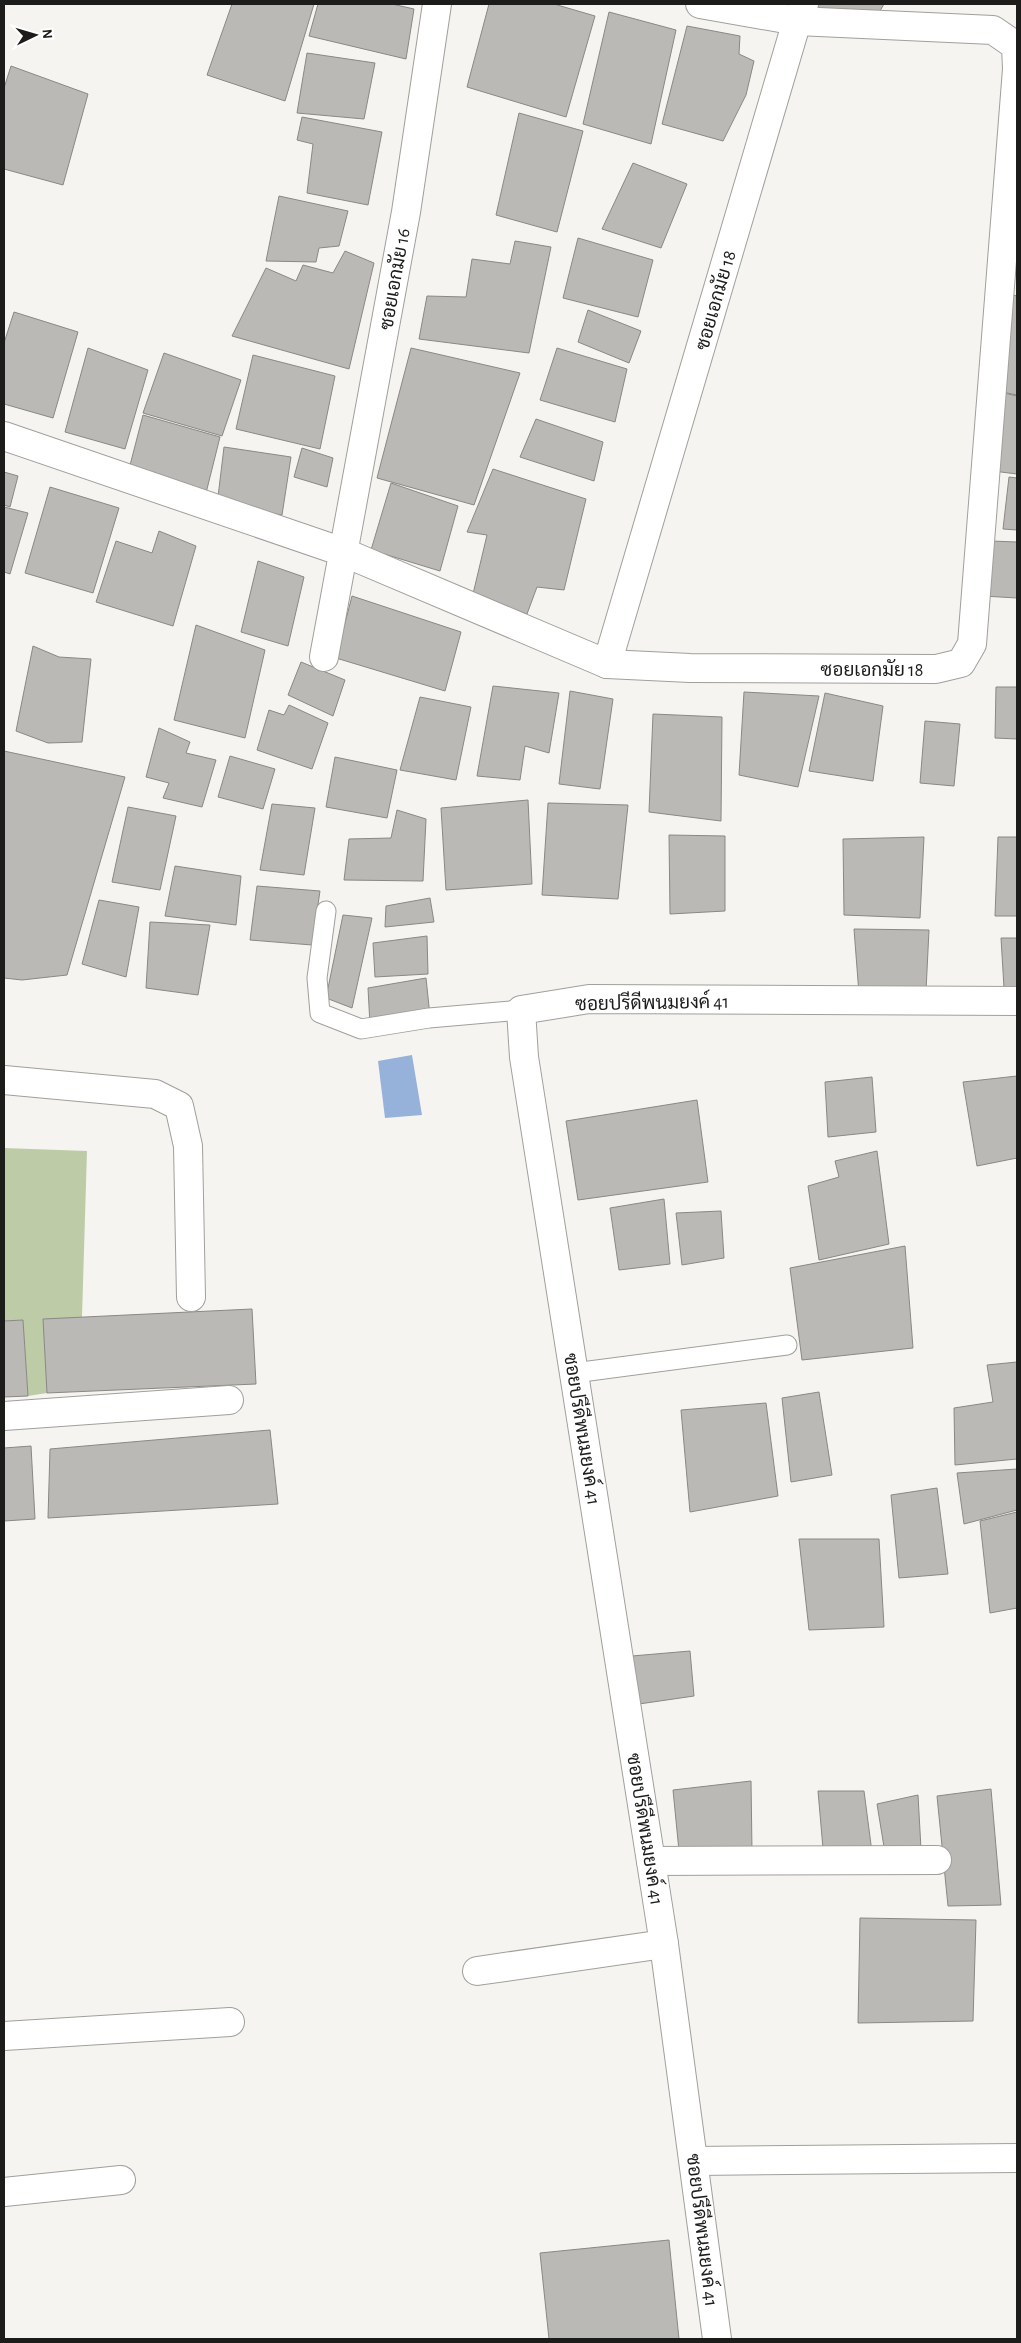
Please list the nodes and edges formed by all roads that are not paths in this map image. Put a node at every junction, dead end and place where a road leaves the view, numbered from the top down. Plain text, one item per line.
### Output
1 (437, 4) edge
2 (700, 4) edge
3 (800, 12) edge
4 (4, 436) edge
5 (343, 552) junction
6 (324, 657) dead end
7 (607, 664) junction
8 (326, 911) dead end
9 (1017, 1002) edge
10 (521, 1010) junction
11 (4, 1080) edge
12 (191, 1298) dead end
13 (787, 1345) dead end
14 (574, 1373) junction
15 (229, 1400) dead end
16 (4, 1416) edge
17 (937, 1860) dead end
18 (651, 1861) junction
19 (664, 1944) junction
20 (477, 1971) dead end
21 (230, 2022) dead end
22 (4, 2036) edge
23 (1017, 2158) edge
24 (694, 2161) junction
25 (121, 2180) dead end
26 (4, 2192) edge
27 (717, 2339) edge

1 - 5 street, ซอยเอกมัย 16
2 - 3 street
3 - 7 street, ซอยเอกมัย 18
3 - 7 street, ซอยเอกมัย 18
4 - 5 street
5 - 6 street, ซอยเอกมัย 16
5 - 7 street
8 - 10 lane
9 - 10 street, ซอยปรีดีพนมยงค์ 41
10 - 14 street, ซอยปรีดีพนมยงค์ 41
11 - 12 street
13 - 14 lane
14 - 18 street, ซอยปรีดีพนมยงค์ 41
15 - 16 street
17 - 18 street
18 - 19 street, ซอยปรีดีพนมยงค์ 41
19 - 20 street
19 - 24 street, ซอยปรีดีพนมยงค์ 41
21 - 22 street
23 - 24 street
24 - 27 street, ซอยปรีดีพนมยงค์ 41
25 - 26 street

